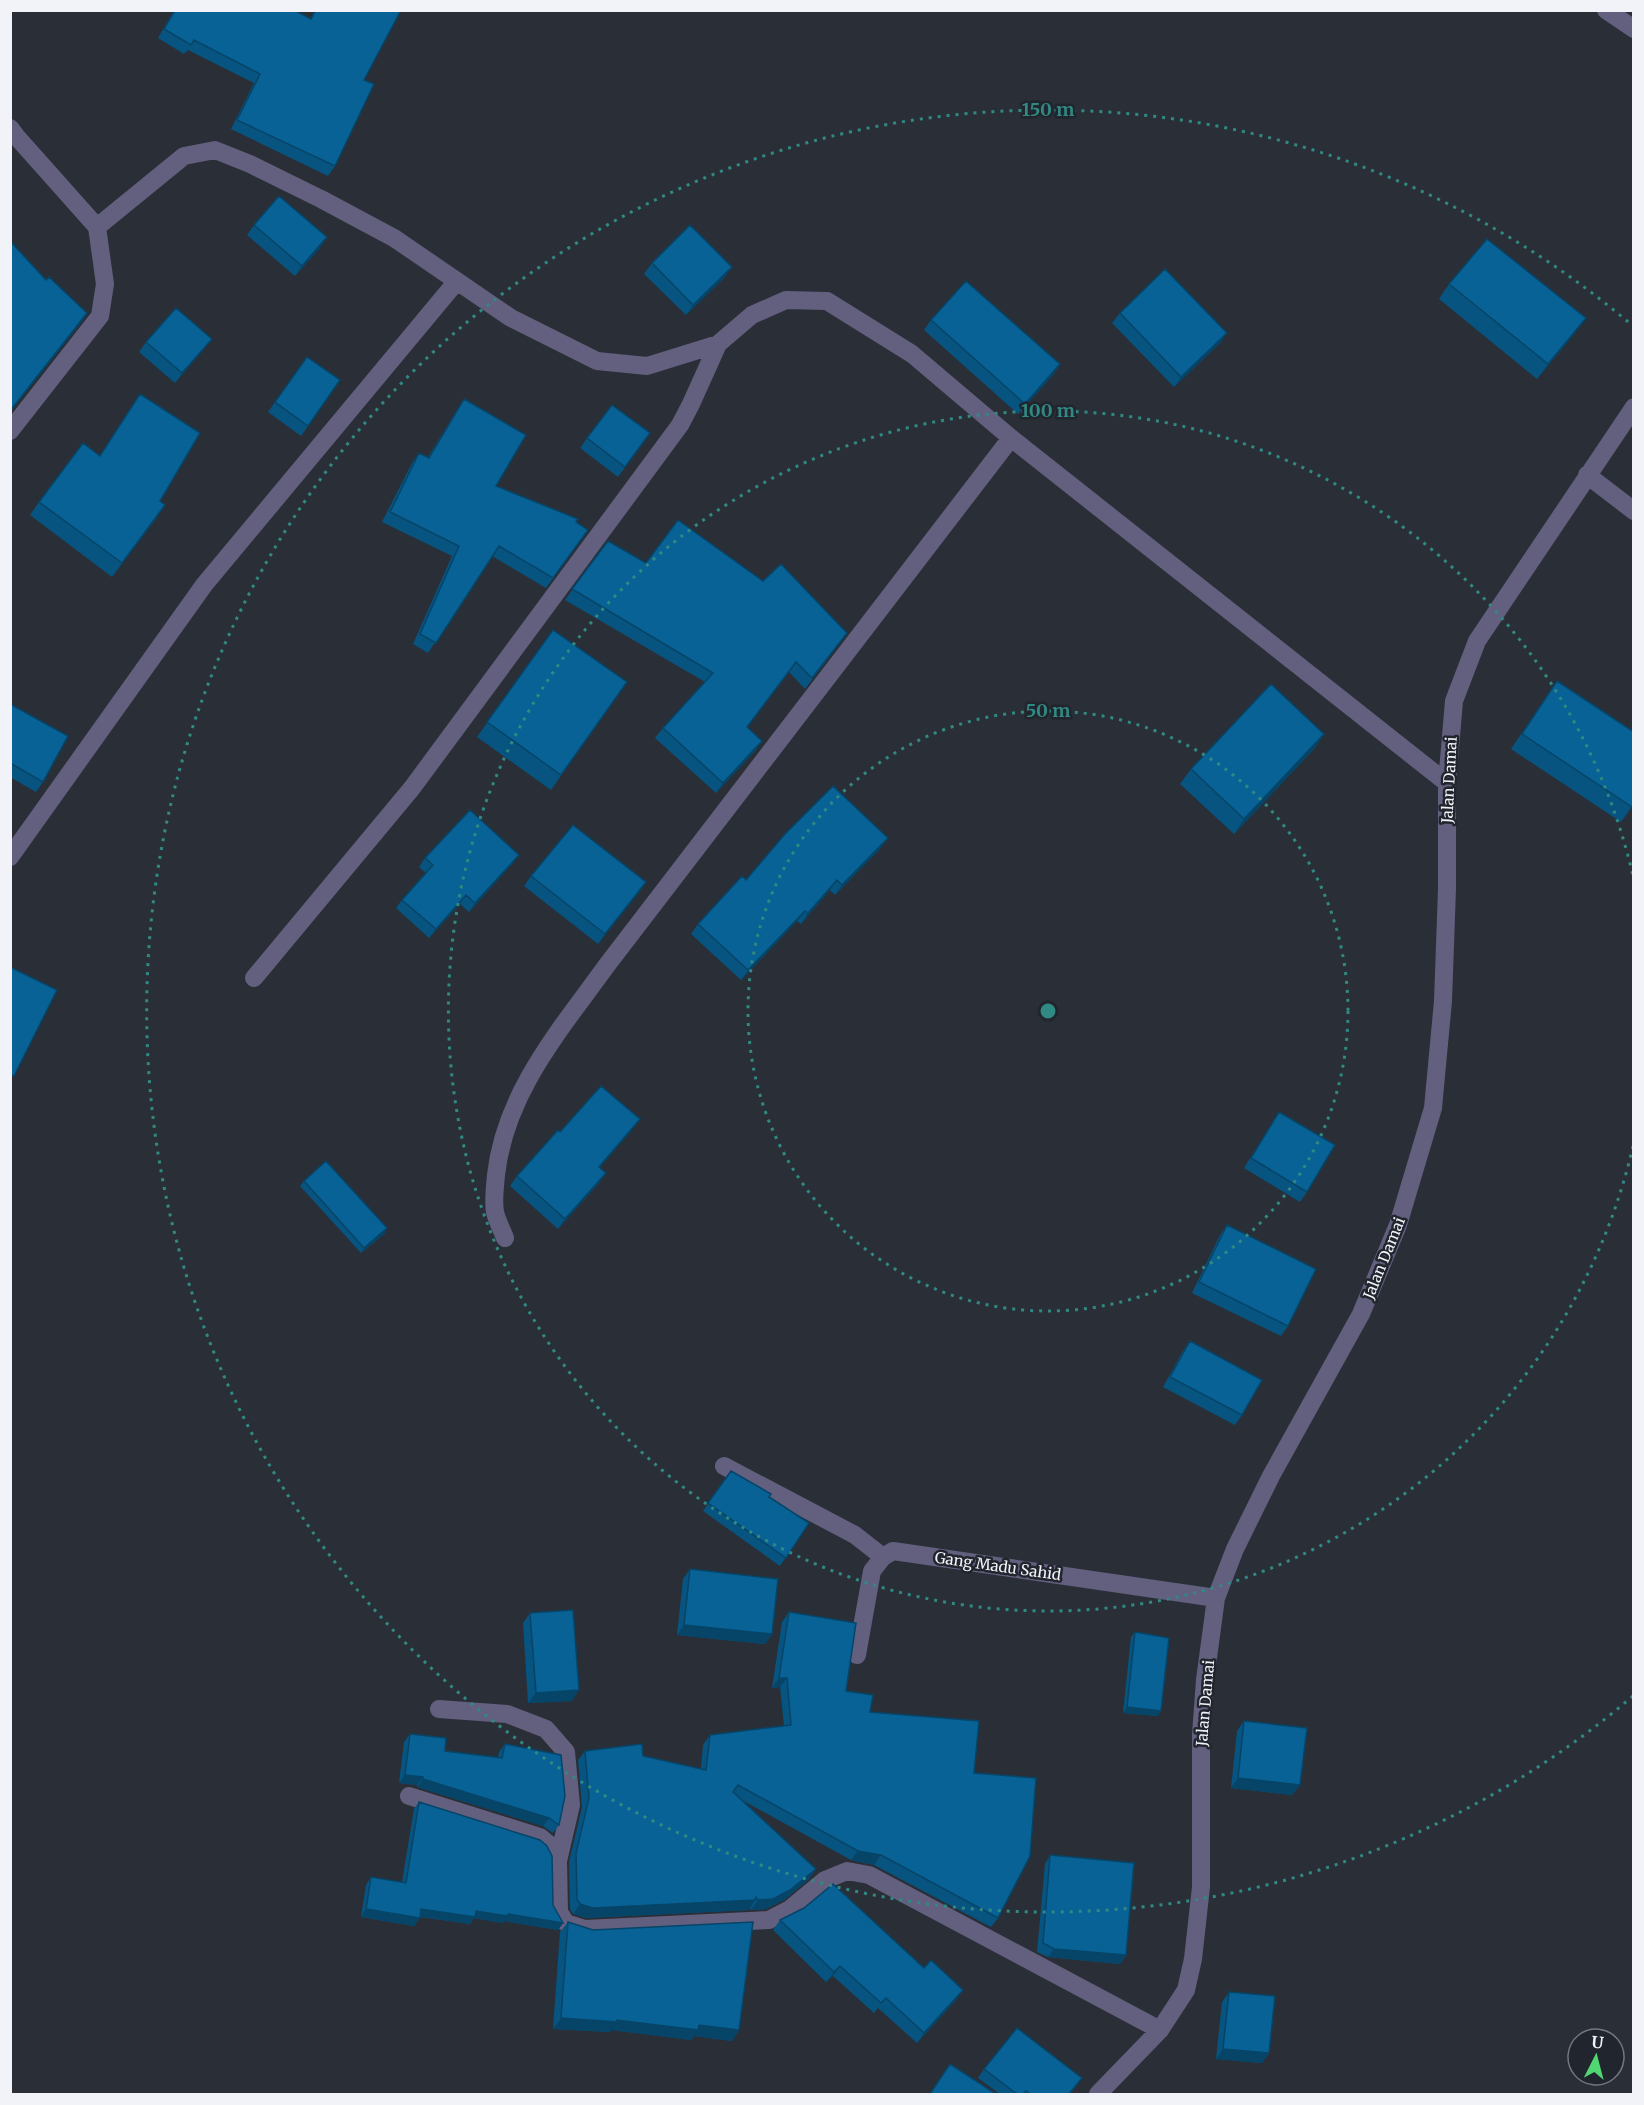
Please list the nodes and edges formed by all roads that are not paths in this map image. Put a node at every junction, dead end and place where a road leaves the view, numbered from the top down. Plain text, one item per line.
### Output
1 (1606, 10) edge
2 (1634, 29) edge
3 (12, 134) edge
4 (97, 227) junction
5 (457, 281) junction
6 (718, 344) junction
7 (1634, 406) edge
8 (10, 430) edge
9 (1011, 438) junction
10 (1587, 476) junction
11 (1634, 511) edge
12 (1447, 783) junction
13 (10, 857) edge
14 (254, 978) dead end
15 (505, 1238) dead end
16 (723, 1466) dead end
17 (883, 1557) junction
18 (1216, 1598) junction
19 (857, 1655) dead end
20 (439, 1709) dead end
21 (408, 1796) dead end
22 (558, 1861) junction
23 (1160, 2030) junction
24 (1098, 2094) edge

1 - 2 street
3 - 4 street
4 - 5 street
4 - 8 street
5 - 6 street
5 - 13 street
6 - 9 street
6 - 14 street
7 - 10 street, Jalan Damai
9 - 12 street
9 - 15 street
10 - 11 street
10 - 12 street, Jalan Damai
12 - 18 street, Jalan Damai
16 - 17 street
17 - 18 street, Gang Madu Sahid
17 - 19 street
18 - 23 street, Jalan Damai
20 - 22 street
21 - 22 street
22 - 23 street
23 - 24 street, Jalan Damai

